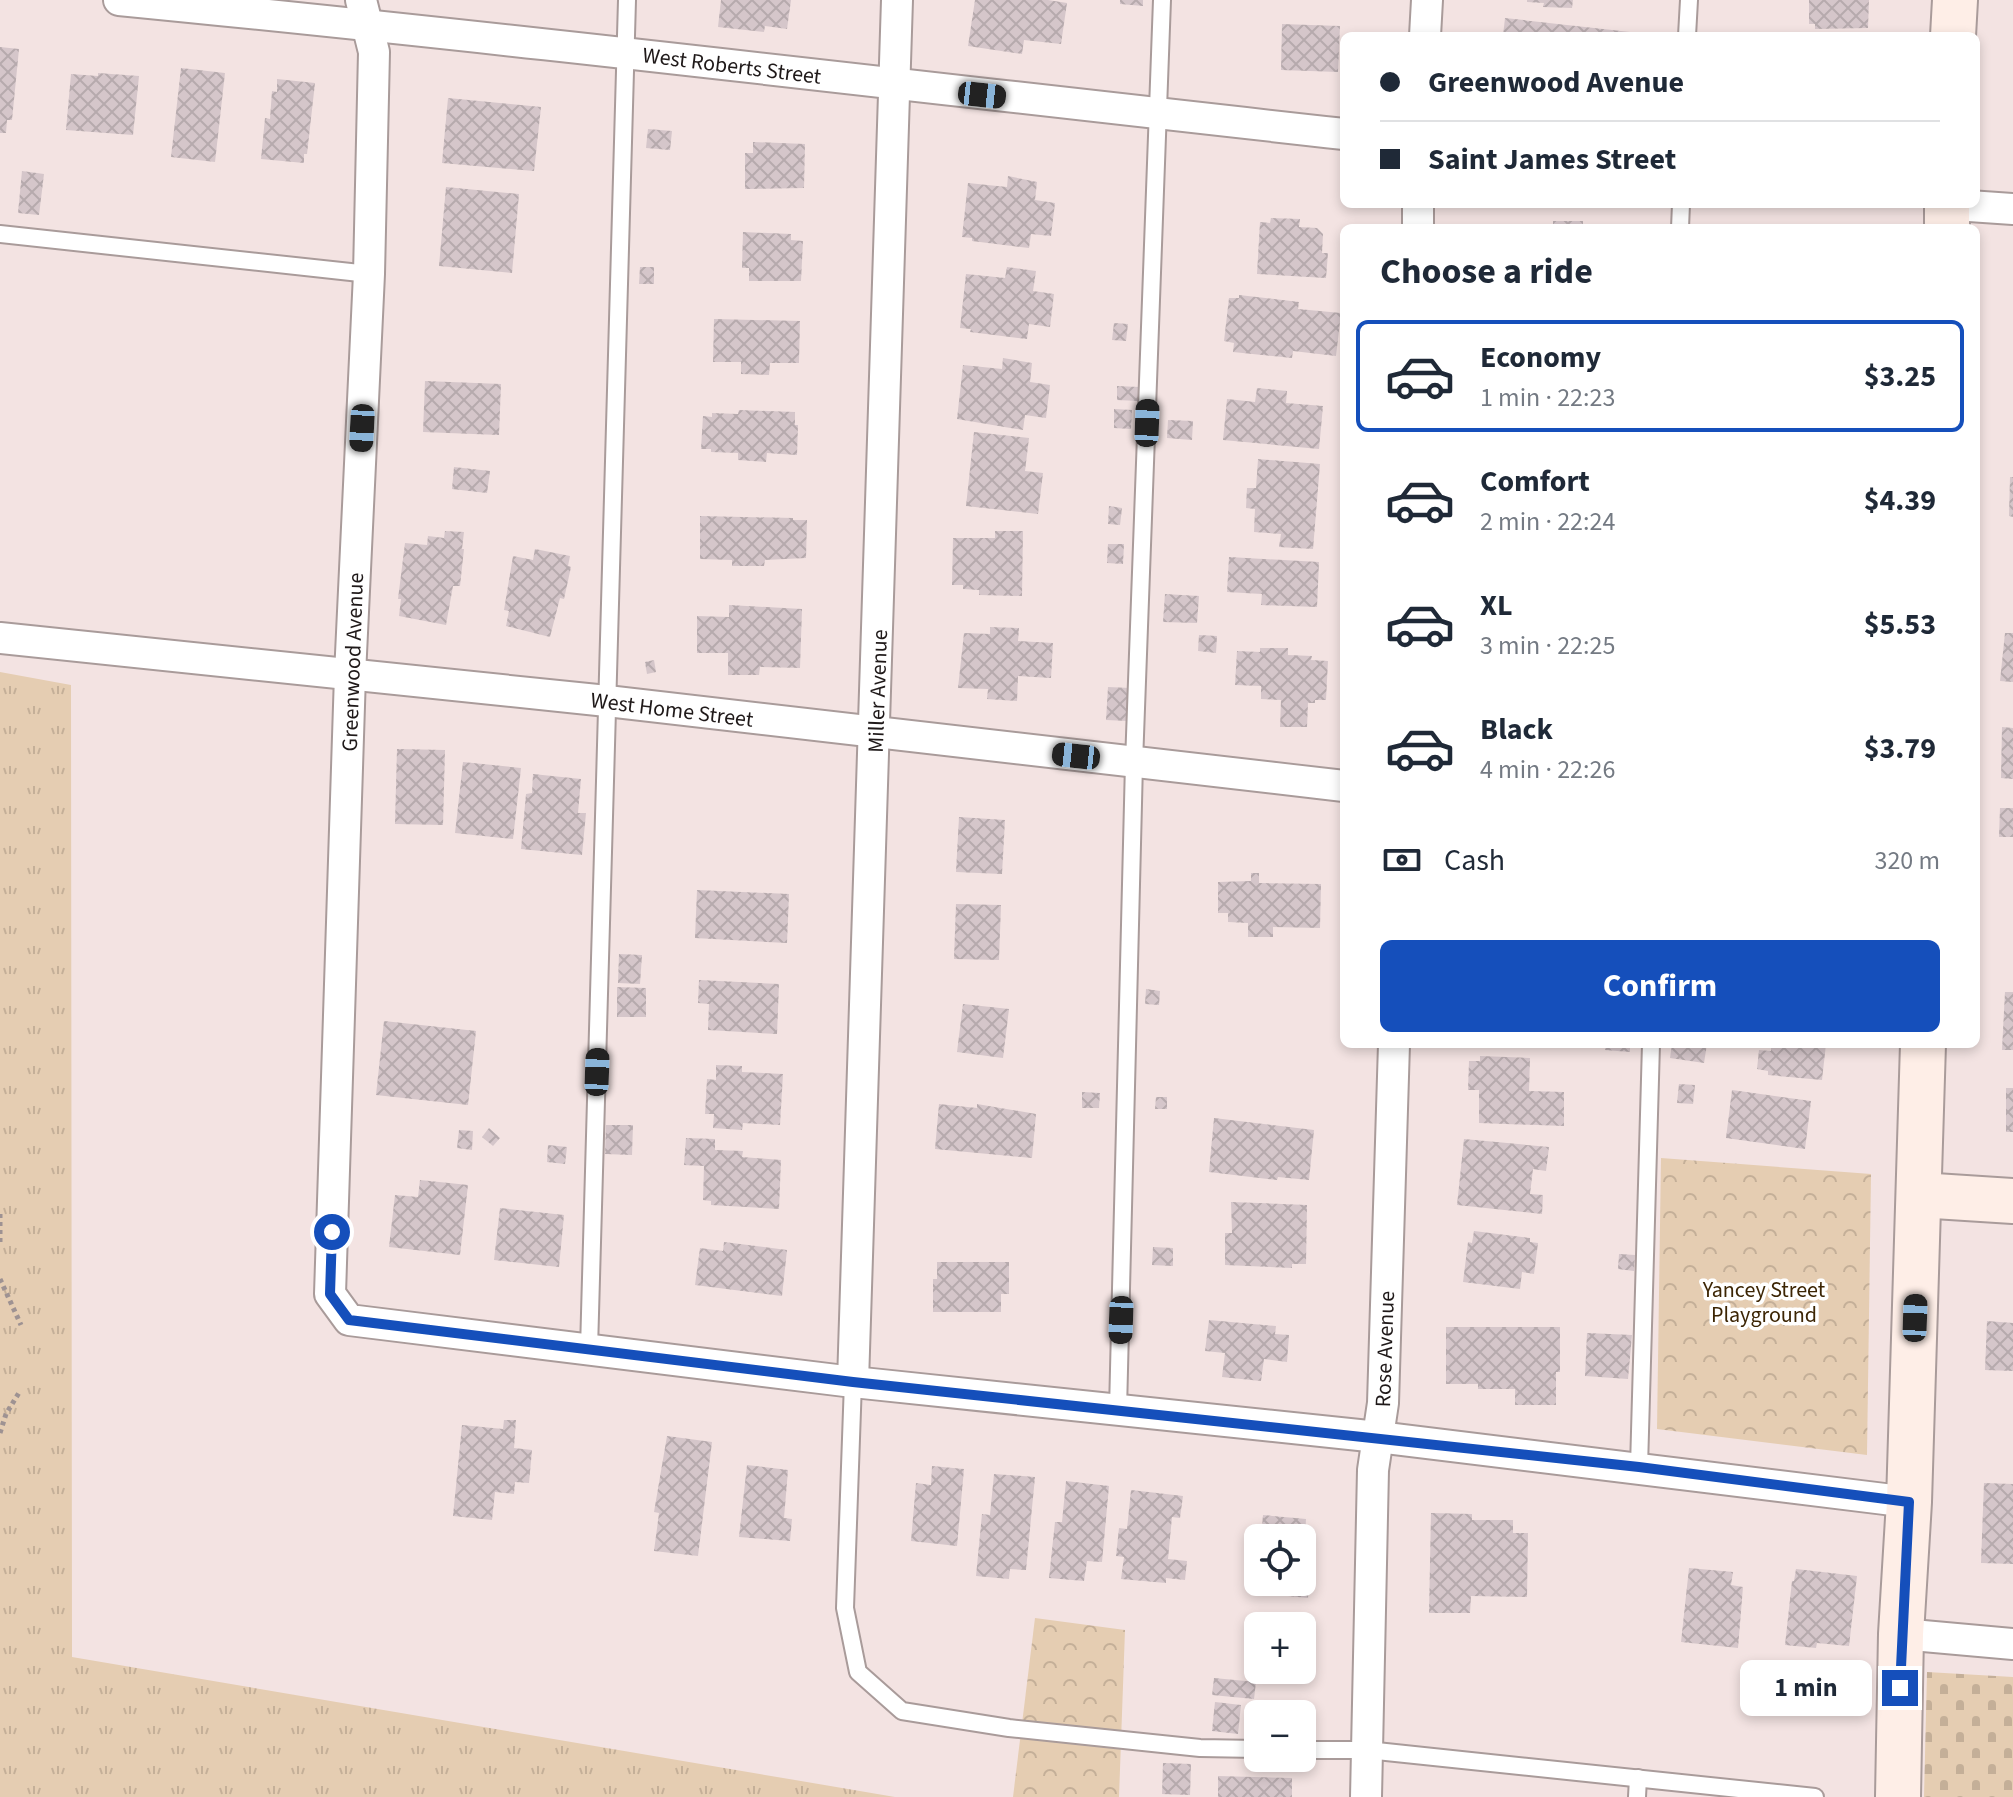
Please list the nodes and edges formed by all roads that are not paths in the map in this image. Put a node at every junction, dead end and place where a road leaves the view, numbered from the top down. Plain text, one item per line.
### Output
1 (119, 0) edge
2 (627, 0) edge
3 (897, 0) edge
4 (1162, 0) edge
5 (1427, 0) edge
6 (1689, 0) edge
7 (1955, 0) edge
8 (364, 12) edge
9 (1425, 32) edge
10 (1687, 32) edge
11 (1953, 32) edge
12 (624, 52) junction
13 (894, 85) junction
14 (1159, 114) junction
15 (1340, 134) edge
16 (1980, 206) edge
17 (2013, 209) edge
18 (0, 234) edge
19 (369, 274) junction
20 (0, 638) edge
21 (350, 675) junction
22 (607, 701) junction
23 (875, 733) junction
24 (1134, 763) junction
25 (1340, 786) edge
26 (1394, 1048) edge
27 (1651, 1048) edge
28 (1923, 1048) edge
29 (1919, 1195) junction
30 (2013, 1201) edge
31 (589, 1349) junction
32 (853, 1382) junction
33 (1118, 1410) junction
34 (1378, 1437) junction
35 (1639, 1467) junction
36 (1909, 1502) junction
37 (1901, 1634) junction
38 (2013, 1644) edge
39 (1244, 1749) edge
40 (1316, 1750) edge
41 (1367, 1750) junction
42 (1638, 1778) junction
43 (1366, 1797) edge
44 (1637, 1797) edge
45 (1815, 1797) edge
46 (1898, 1797) edge

1 - 8 street, West Roberts Street
2 - 12 lane
3 - 13 street, Miller Avenue
4 - 14 lane
5 - 9 street
6 - 10 lane
7 - 11 street
8 - 12 street, West Roberts Street
8 - 19 street, Greenwood Avenue
12 - 13 street, West Roberts Street
12 - 22 lane
13 - 14 street, West Roberts Street
13 - 23 street, Miller Avenue
14 - 15 street, West Roberts Street
14 - 24 lane
16 - 17 street
18 - 19 lane
19 - 21 street, Greenwood Avenue
20 - 21 street, West Home Street
21 - 22 street, West Home Street
21 - 31 street, Greenwood Avenue
22 - 23 street, West Home Street
22 - 31 lane
23 - 24 street, West Home Street
23 - 32 street, Miller Avenue
24 - 25 street, West Home Street
24 - 33 lane
26 - 34 street, Rose Avenue
27 - 35 lane
28 - 29 street
29 - 30 street
29 - 36 street
31 - 32 street
32 - 33 street
32 - 39 lane
33 - 34 street
34 - 35 street
34 - 41 street, Rose Avenue
35 - 36 street
36 - 37 street
37 - 38 street
37 - 46 street
40 - 41 lane
41 - 42 lane
41 - 43 street, Rose Avenue
42 - 44 lane
42 - 45 lane

